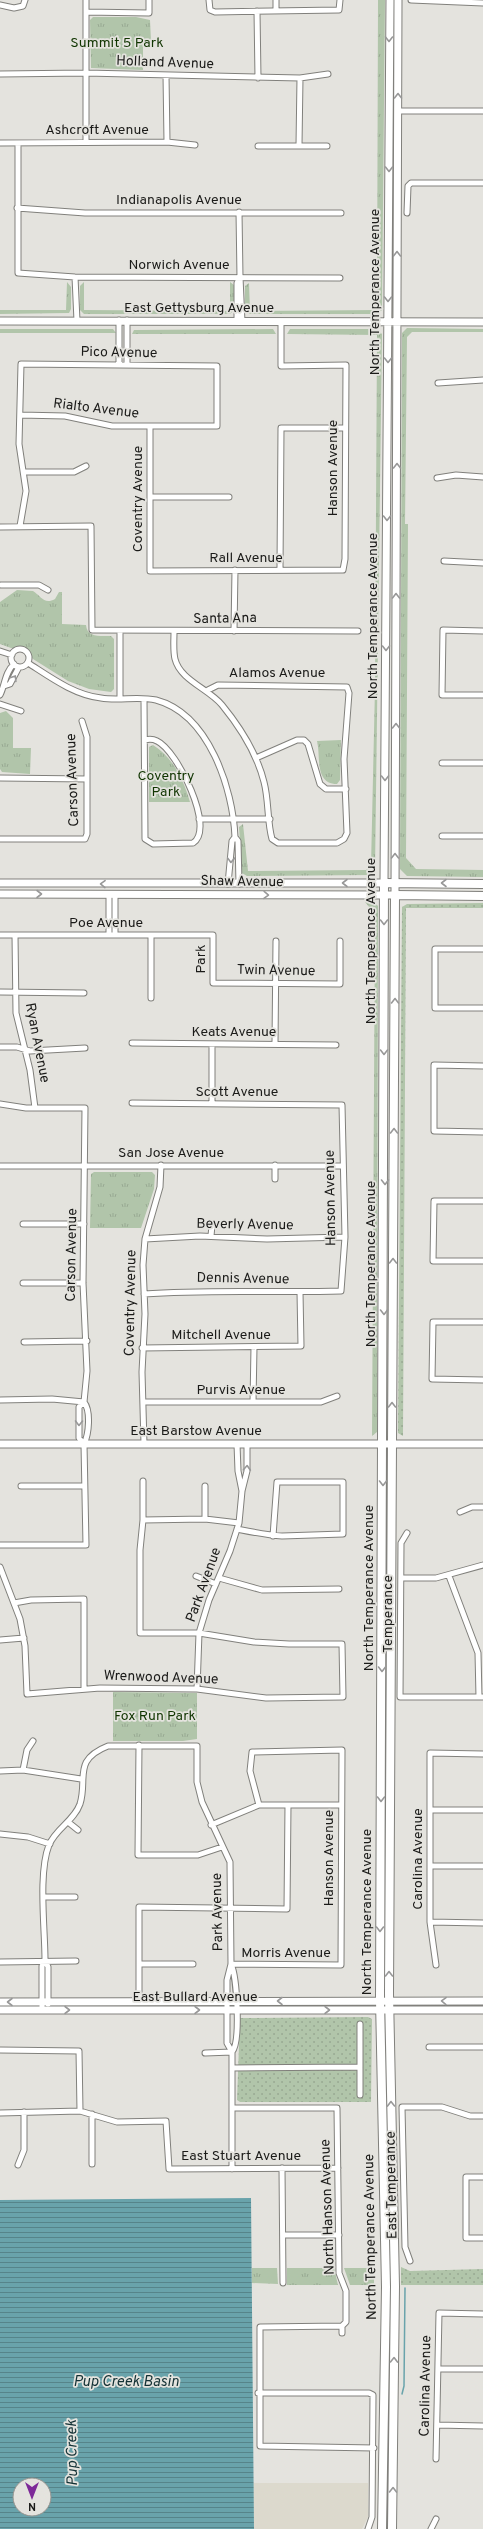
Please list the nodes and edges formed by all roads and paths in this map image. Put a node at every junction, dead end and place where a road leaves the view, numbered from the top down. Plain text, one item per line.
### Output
1 (25, 0) edge
2 (86, 0) edge
3 (149, 0) edge
4 (209, 0) edge
5 (276, 0) edge
6 (340, 0) edge
7 (390, 0) edge
8 (398, 0) edge
9 (411, 0) edge
10 (483, 3) edge
11 (0, 5) edge
12 (257, 11) junction
13 (276, 11) junction
14 (86, 12) junction
15 (86, 73) junction
16 (0, 74) edge
17 (328, 74) dead end
18 (166, 75) junction
19 (258, 78) junction
20 (300, 78) junction
21 (398, 111) junction
22 (483, 111) edge
23 (86, 142) junction
24 (167, 142) junction
25 (0, 143) edge
26 (18, 143) junction
27 (195, 145) dead end
28 (299, 145) junction
29 (258, 146) dead end
30 (327, 146) dead end
31 (483, 183) edge
32 (17, 208) junction
33 (239, 212) junction
34 (340, 213) dead end
35 (407, 213) dead end
36 (76, 277) junction
37 (240, 277) junction
38 (340, 278) dead end
39 (119, 320) junction
40 (127, 320) junction
41 (0, 321) edge
42 (76, 321) junction
43 (388, 321) junction
44 (397, 321) junction
45 (239, 322) junction
46 (280, 322) junction
47 (483, 322) edge
48 (119, 365) junction
49 (127, 365) junction
50 (483, 380) edge
51 (438, 383) dead end
52 (20, 415) junction
53 (217, 426) joint
54 (150, 427) junction
55 (345, 428) junction
56 (86, 466) dead end
57 (24, 472) junction
58 (483, 477) edge
59 (437, 478) dead end
60 (150, 498) junction
61 (229, 498) dead end
62 (20, 526) junction
63 (0, 527) edge
64 (444, 561) dead end
65 (483, 564) edge
66 (280, 569) junction
67 (234, 570) junction
68 (343, 570) joint
69 (150, 571) joint
70 (0, 585) edge
71 (48, 590) dead end
72 (120, 630) junction
73 (234, 630) junction
74 (358, 630) dead end
75 (483, 631) edge
76 (174, 632) junction
77 (0, 651) edge
78 (12, 656) junction
79 (28, 663) junction
80 (14, 664) junction
81 (19, 667) junction
82 (4, 686) junction
83 (208, 690) junction
84 (0, 695) edge
85 (483, 695) edge
86 (120, 699) junction
87 (144, 699) junction
88 (0, 704) edge
89 (21, 711) dead end
90 (82, 720) dead end
91 (145, 740) junction
92 (256, 758) junction
93 (442, 763) dead end
94 (483, 763) edge
95 (0, 778) edge
96 (87, 779) junction
97 (346, 789) junction
98 (199, 819) junction
99 (234, 819) junction
100 (270, 819) junction
101 (442, 836) dead end
102 (483, 836) edge
103 (235, 837) junction
104 (0, 839) edge
105 (0, 883) edge
106 (384, 883) junction
107 (395, 883) junction
108 (167, 884) junction
109 (228, 884) junction
110 (238, 884) junction
111 (483, 884) edge
112 (0, 894) edge
113 (112, 894) junction
114 (180, 894) junction
115 (384, 895) junction
116 (395, 895) junction
117 (483, 896) edge
118 (0, 935) edge
119 (15, 935) junction
120 (108, 935) junction
121 (115, 935) junction
122 (151, 935) junction
123 (213, 935) joint
124 (276, 941) dead end
125 (340, 941) dead end
126 (483, 949) edge
127 (213, 983) joint
128 (276, 983) junction
129 (0, 992) edge
130 (16, 992) junction
131 (84, 993) dead end
132 (151, 998) dead end
133 (483, 1008) edge
134 (132, 1043) dead end
135 (212, 1044) junction
136 (275, 1044) junction
137 (336, 1045) dead end
138 (0, 1047) edge
139 (85, 1048) dead end
140 (23, 1049) junction
141 (483, 1066) edge
142 (132, 1103) dead end
143 (212, 1103) junction
144 (0, 1104) edge
145 (342, 1105) joint
146 (35, 1108) junction
147 (483, 1132) edge
148 (86, 1165) junction
149 (161, 1165) junction
150 (275, 1165) junction
151 (0, 1166) edge
152 (342, 1166) junction
153 (275, 1179) dead end
154 (483, 1201) edge
155 (23, 1224) dead end
156 (84, 1224) junction
157 (212, 1225) dead end
158 (212, 1236) junction
159 (345, 1237) junction
160 (145, 1239) junction
161 (483, 1261) edge
162 (24, 1283) dead end
163 (83, 1283) junction
164 (341, 1291) joint
165 (300, 1292) junction
166 (144, 1294) junction
167 (483, 1322) edge
168 (87, 1341) junction
169 (24, 1342) dead end
170 (142, 1348) junction
171 (254, 1348) junction
172 (483, 1380) edge
173 (337, 1396) dead end
174 (0, 1400) edge
175 (84, 1402) junction
176 (144, 1402) junction
177 (253, 1402) junction
178 (0, 1444) edge
179 (84, 1444) junction
180 (144, 1444) junction
181 (237, 1444) junction
182 (247, 1444) junction
183 (388, 1444) junction
184 (483, 1444) edge
185 (143, 1481) dead end
186 (21, 1486) dead end
187 (83, 1486) junction
188 (205, 1486) dead end
189 (242, 1491) junction
190 (483, 1507) edge
191 (460, 1512) dead end
192 (205, 1519) junction
193 (143, 1520) junction
194 (238, 1526) junction
195 (407, 1533) dead end
196 (273, 1536) junction
197 (0, 1545) edge
198 (483, 1565) edge
199 (0, 1567) edge
200 (196, 1576) dead end
201 (449, 1576) junction
202 (2, 1577) edge
203 (218, 1578) junction
204 (401, 1578) junction
205 (216, 1584) junction
206 (339, 1589) dead end
207 (14, 1603) junction
208 (199, 1633) junction
209 (24, 1638) junction
210 (0, 1640) edge
211 (84, 1689) junction
212 (196, 1689) junction
213 (481, 1697) edge
214 (33, 1741) dead end
215 (140, 1745) junction
216 (483, 1754) edge
217 (23, 1770) junction
218 (0, 1771) edge
219 (81, 1779) junction
220 (259, 1805) junction
221 (288, 1805) junction
222 (341, 1805) junction
223 (430, 1810) junction
224 (483, 1810) edge
225 (68, 1822) junction
226 (211, 1825) junction
227 (78, 1830) dead end
228 (0, 1834) edge
229 (50, 1844) junction
230 (222, 1847) junction
231 (430, 1866) junction
232 (483, 1866) edge
233 (44, 1897) junction
234 (75, 1897) dead end
235 (230, 1908) junction
236 (430, 1922) junction
237 (483, 1923) edge
238 (45, 1960) junction
239 (76, 1961) dead end
240 (0, 1962) edge
241 (139, 1964) junction
242 (194, 1964) dead end
243 (231, 1964) junction
244 (341, 1965) joint
245 (436, 1965) dead end
246 (380, 2000) junction
247 (389, 2000) junction
248 (139, 2001) junction
249 (227, 2001) junction
250 (235, 2001) junction
251 (0, 2002) edge
252 (45, 2002) junction
253 (483, 2002) edge
254 (380, 2009) junction
255 (390, 2009) junction
256 (0, 2010) edge
257 (45, 2010) junction
258 (226, 2010) junction
259 (236, 2010) junction
260 (483, 2010) edge
261 (360, 2024) dead end
262 (429, 2047) dead end
263 (483, 2047) edge
264 (0, 2050) edge
265 (232, 2052) junction
266 (205, 2053) dead end
267 (360, 2067) junction
268 (232, 2068) junction
269 (360, 2095) dead end
270 (232, 2108) junction
271 (80, 2111) junction
272 (24, 2112) junction
273 (0, 2113) edge
274 (92, 2114) junction
275 (483, 2116) edge
276 (92, 2164) dead end
277 (18, 2165) dead end
278 (282, 2168) junction
279 (338, 2168) junction
280 (232, 2169) junction
281 (483, 2177) edge
282 (283, 2235) junction
283 (339, 2235) junction
284 (483, 2238) edge
285 (410, 2261) dead end
286 (283, 2283) dead end
287 (483, 2314) edge
288 (342, 2326) junction
289 (342, 2333) dead end
290 (438, 2369) junction
291 (483, 2369) edge
292 (258, 2393) junction
293 (437, 2425) junction
294 (483, 2426) edge
295 (374, 2448) junction
296 (436, 2459) dead end
297 (436, 2519) dead end
298 (368, 2529) edge
299 (382, 2529) edge
300 (392, 2529) edge
301 (431, 2529) edge

1 - 11 street
2 - 14 street
3 - 14 street
4 - 12 street
5 - 13 street
6 - 13 street
7 -> 43 main road, North Temperance Avenue
21 -> 8 main road, North Temperance Avenue
9 - 10 street
12 - 13 street
12 - 19 street
14 - 15 street
15 - 16 street, Holland Avenue
15 - 18 street, Holland Avenue
15 - 23 street
17 - 20 street, Holland Avenue
18 - 19 street, Holland Avenue
18 - 24 street
19 - 20 street, Holland Avenue
20 - 28 street
21 - 22 street
44 -> 21 main road, North Temperance Avenue
23 - 24 street, Ashcroft Avenue
23 - 26 street, Ashcroft Avenue
24 - 27 street, Ashcroft Avenue
25 - 26 street, Ashcroft Avenue
26 - 32 street
28 - 29 street
28 - 30 street
31 - 35 street
32 - 33 street, Indianapolis Avenue
32 - 36 street, Norwich Avenue
33 - 34 street, Indianapolis Avenue
33 - 37 street
36 - 37 street, Norwich Avenue
36 - 42 street
37 - 38 street, Norwich Avenue
37 - 45 street
39 - 40 main road, East Gettysburg Avenue
39 - 42 main road, East Gettysburg Avenue
39 - 48 street
40 - 45 main road, East Gettysburg Avenue
40 - 49 street
41 - 42 main road, East Gettysburg Avenue
43 - 44 main road, East Gettysburg Avenue
43 - 46 main road, East Gettysburg Avenue
43 -> 106 main road, North Temperance Avenue
44 - 47 main road, East Gettysburg Avenue
107 -> 44 main road, North Temperance Avenue
45 - 46 main road, East Gettysburg Avenue
46 - 55 street, Hanson Avenue
48 - 49 street, Pico Avenue
48 - 52 street, Pico Avenue
49 - 53 street, Pico Avenue
50 - 51 street
52 - 54 street, Rialto Avenue
52 - 57 street
53 - 54 street, Rialto Avenue
54 - 60 street, Coventry Avenue
55 - 66 street
55 - 68 street, Hanson Avenue
56 - 57 street
57 - 62 street
58 - 59 street
60 - 61 street
60 - 69 street, Coventry Avenue
62 - 63 street
62 - 72 street, Santa Ana
64 - 65 street
66 - 67 street, Rall Avenue
66 - 68 street, Rall Avenue
67 - 69 street, Rall Avenue
67 - 73 street
70 - 71 street
72 - 76 street, Santa Ana
72 - 86 street
73 - 74 street, Santa Ana
73 - 76 street, Santa Ana
75 - 85 street
76 - 83 street
77 - 78 street
78 - 79 street
78 - 80 street
79 - 81 street
79 - 86 street
80 - 81 street
80 - 82 street
82 -> 81 street
82 - 84 street
83 - 92 street
83 - 97 street, Alamos Avenue
86 - 87 street
87 - 91 street
87 - 99 street
88 - 89 street
90 - 96 street, Carson Avenue
91 - 98 street
91 - 98 street
92 - 97 street
92 - 100 street
93 - 94 street
95 - 96 street
96 - 104 street, Carson Avenue
97 - 100 street
98 - 99 street
99 - 100 street
99 - 103 street
101 - 102 street
103 -> 109 street
103 - 110 street
108 -> 105 main road, Shaw Avenue
106 - 107 main road, Shaw Avenue
106 -> 110 main road, Shaw Avenue
106 - 115 main road, North Temperance Avenue
111 -> 107 main road, Shaw Avenue
107 - 116 main road, North Temperance Avenue
108 - 109 main road, Shaw Avenue
108 - 113 main road
109 - 110 main road, Shaw Avenue
110 - 114 main road
112 -> 113 main road, Shaw Avenue
113 - 114 main road, Shaw Avenue
113 - 120 street
113 - 121 street
114 -> 115 main road, Shaw Avenue
115 - 116 main road, Shaw Avenue
115 -> 183 main road, North Temperance Avenue
116 - 117 main road, Shaw Avenue
183 -> 116 main road, North Temperance Avenue
118 - 119 street, Poe Avenue
119 - 120 street, Poe Avenue
119 - 130 street, Ryan Avenue
120 - 121 street, Poe Avenue
121 - 122 street, Poe Avenue
122 - 123 street, Poe Avenue
122 - 132 street
123 - 127 street, Park
124 - 128 street
125 - 128 street, Twin Avenue
126 - 133 street
127 - 128 street, Twin Avenue
128 - 136 street
129 - 130 street
130 - 131 street
130 - 140 street, Ryan Avenue
134 - 135 street, Keats Avenue
135 - 136 street, Keats Avenue
135 - 143 street
136 - 137 street, Keats Avenue
138 - 140 street
139 - 140 street
140 - 146 street, Ryan Avenue
141 - 147 street
142 - 143 street, Scott Avenue
143 - 145 street, Scott Avenue
144 - 146 street
145 - 152 street, Hanson Avenue
146 - 148 street, Carson Avenue
148 - 149 street, San Jose Avenue
148 - 151 street, San Jose Avenue
148 - 156 street, Carson Avenue
149 - 150 street, San Jose Avenue
149 - 160 street, Coventry Avenue
150 - 152 street, San Jose Avenue
150 - 153 street
152 - 159 street, Hanson Avenue
154 - 161 street
155 - 156 street
156 - 163 street, Carson Avenue
157 - 158 street
158 - 159 street, Beverly Avenue
158 - 160 street, Beverly Avenue
159 - 164 street, Hanson Avenue
160 - 166 street, Coventry Avenue
162 - 163 street
163 - 168 street, Carson Avenue
164 - 165 street, Dennis Avenue
165 - 166 street, Dennis Avenue
165 - 171 street, Mitchell Avenue
166 - 170 street, Coventry Avenue
167 - 172 street
168 - 169 street
168 - 175 street, Carson Avenue
170 - 171 street, Mitchell Avenue
170 - 176 street, Coventry Avenue
171 - 177 street
173 - 177 street, Purvis Avenue
174 - 175 street
175 - 179 street, Carson Avenue
175 -> 179 street, Carson Avenue
176 - 177 street, Purvis Avenue
176 - 180 street, Coventry Avenue
178 - 179 main road, East Barstow Avenue
179 - 180 main road, East Barstow Avenue
179 - 187 street, Carson Avenue
180 - 181 main road, East Barstow Avenue
181 - 182 main road, East Barstow Avenue
181 - 189 street, Park Avenue
182 - 183 main road, East Barstow Avenue
189 -> 182 street, Park Avenue
183 - 184 main road, East Barstow Avenue
183 -> 246 main road, North Temperance Avenue
247 -> 183 main road, North Temperance Avenue
185 - 193 street
186 - 187 street
187 - 197 street, Carson Avenue
188 - 192 street
189 - 194 street, Park Avenue
190 - 191 street
192 - 193 street
192 - 194 street
193 - 208 street
194 - 196 street
194 - 203 street, Park Avenue
195 - 204 street, Temperance
196 - 196 street
198 - 201 street
199 - 202 street
200 - 205 street
201 - 204 street
201 - 213 street
202 - 207 street
203 - 205 street, Park Avenue
203 - 206 street
204 - 213 street, Temperance
205 - 208 street, Park Avenue
207 - 209 street
207 - 211 street
208 - 212 street, Park Avenue
208 - 212 street, Wrenwood Avenue
209 - 210 street
209 - 211 street, Wrenwood Avenue
211 - 212 street, Wrenwood Avenue
214 - 217 street
215 - 219 street
215 - 226 street, Park Avenue
215 - 230 street
216 - 223 street, Carolina Avenue
217 - 218 street
217 - 219 street
219 - 225 street
220 - 221 street
220 - 222 street, Hanson Avenue
220 - 226 street
221 - 222 street
221 - 235 street
222 - 244 street, Hanson Avenue
223 - 224 street
223 - 231 street, Carolina Avenue
225 - 227 street
225 - 229 street
226 - 230 street, Park Avenue
228 - 229 street
229 - 233 street
230 - 235 street, Park Avenue
231 - 232 street
231 - 236 street, Carolina Avenue
233 - 234 street
233 - 238 street
235 - 241 street
235 - 243 street, Park Avenue
236 - 237 street
236 - 245 street, Carolina Avenue
238 - 239 street
238 - 240 street
238 - 252 street
241 - 242 street
241 - 248 street
243 - 244 street, Morris Avenue
243 - 249 street, Park Avenue
243 - 250 street, Park Avenue
246 - 247 main road, East Bullard Avenue
246 -> 250 main road, East Bullard Avenue
246 - 254 main road, North Temperance Avenue
253 -> 247 main road, East Bullard Avenue
247 - 255 main road, North Temperance Avenue
248 - 249 main road, East Bullard Avenue
248 - 252 main road, East Bullard Avenue
249 - 250 main road, East Bullard Avenue
249 - 258 street, Park Avenue
250 - 259 street, Park Avenue
252 -> 251 main road, East Bullard Avenue
252 - 257 street
254 - 255 main road, East Bullard Avenue
259 -> 254 main road, East Bullard Avenue
254 - 299 main road, North Temperance Avenue
255 - 260 main road, East Bullard Avenue
300 -> 255 main road, North Temperance Avenue
256 - 257 main road, East Bullard Avenue
257 -> 258 main road, East Bullard Avenue
258 - 259 main road, East Bullard Avenue
258 - 265 street, Park Avenue
259 - 265 street, Park Avenue
261 - 267 street
262 - 263 street
264 - 271 street
265 - 266 street
265 - 268 street
267 - 268 street
267 - 269 street
268 - 270 street
270 - 279 street, North Hanson Avenue
270 - 280 street
271 - 272 street
271 - 274 street
272 - 273 street
272 - 277 street
274 - 276 street
274 - 280 street, East Stuart Avenue
275 - 285 street, East Temperance
278 - 279 street, East Stuart Avenue
278 - 280 street, East Stuart Avenue
278 - 282 street
279 - 283 street, North Hanson Avenue
281 - 284 street
282 - 283 street
282 - 286 street
283 - 288 street, North Hanson Avenue
287 - 290 street, Carolina Avenue
288 - 289 street, North Hanson Avenue
288 - 292 street
290 - 291 street
290 - 293 street, Carolina Avenue
292 - 295 street
292 - 295 street
293 - 294 street
293 - 296 street, Carolina Avenue
295 - 298 street
297 - 301 street

